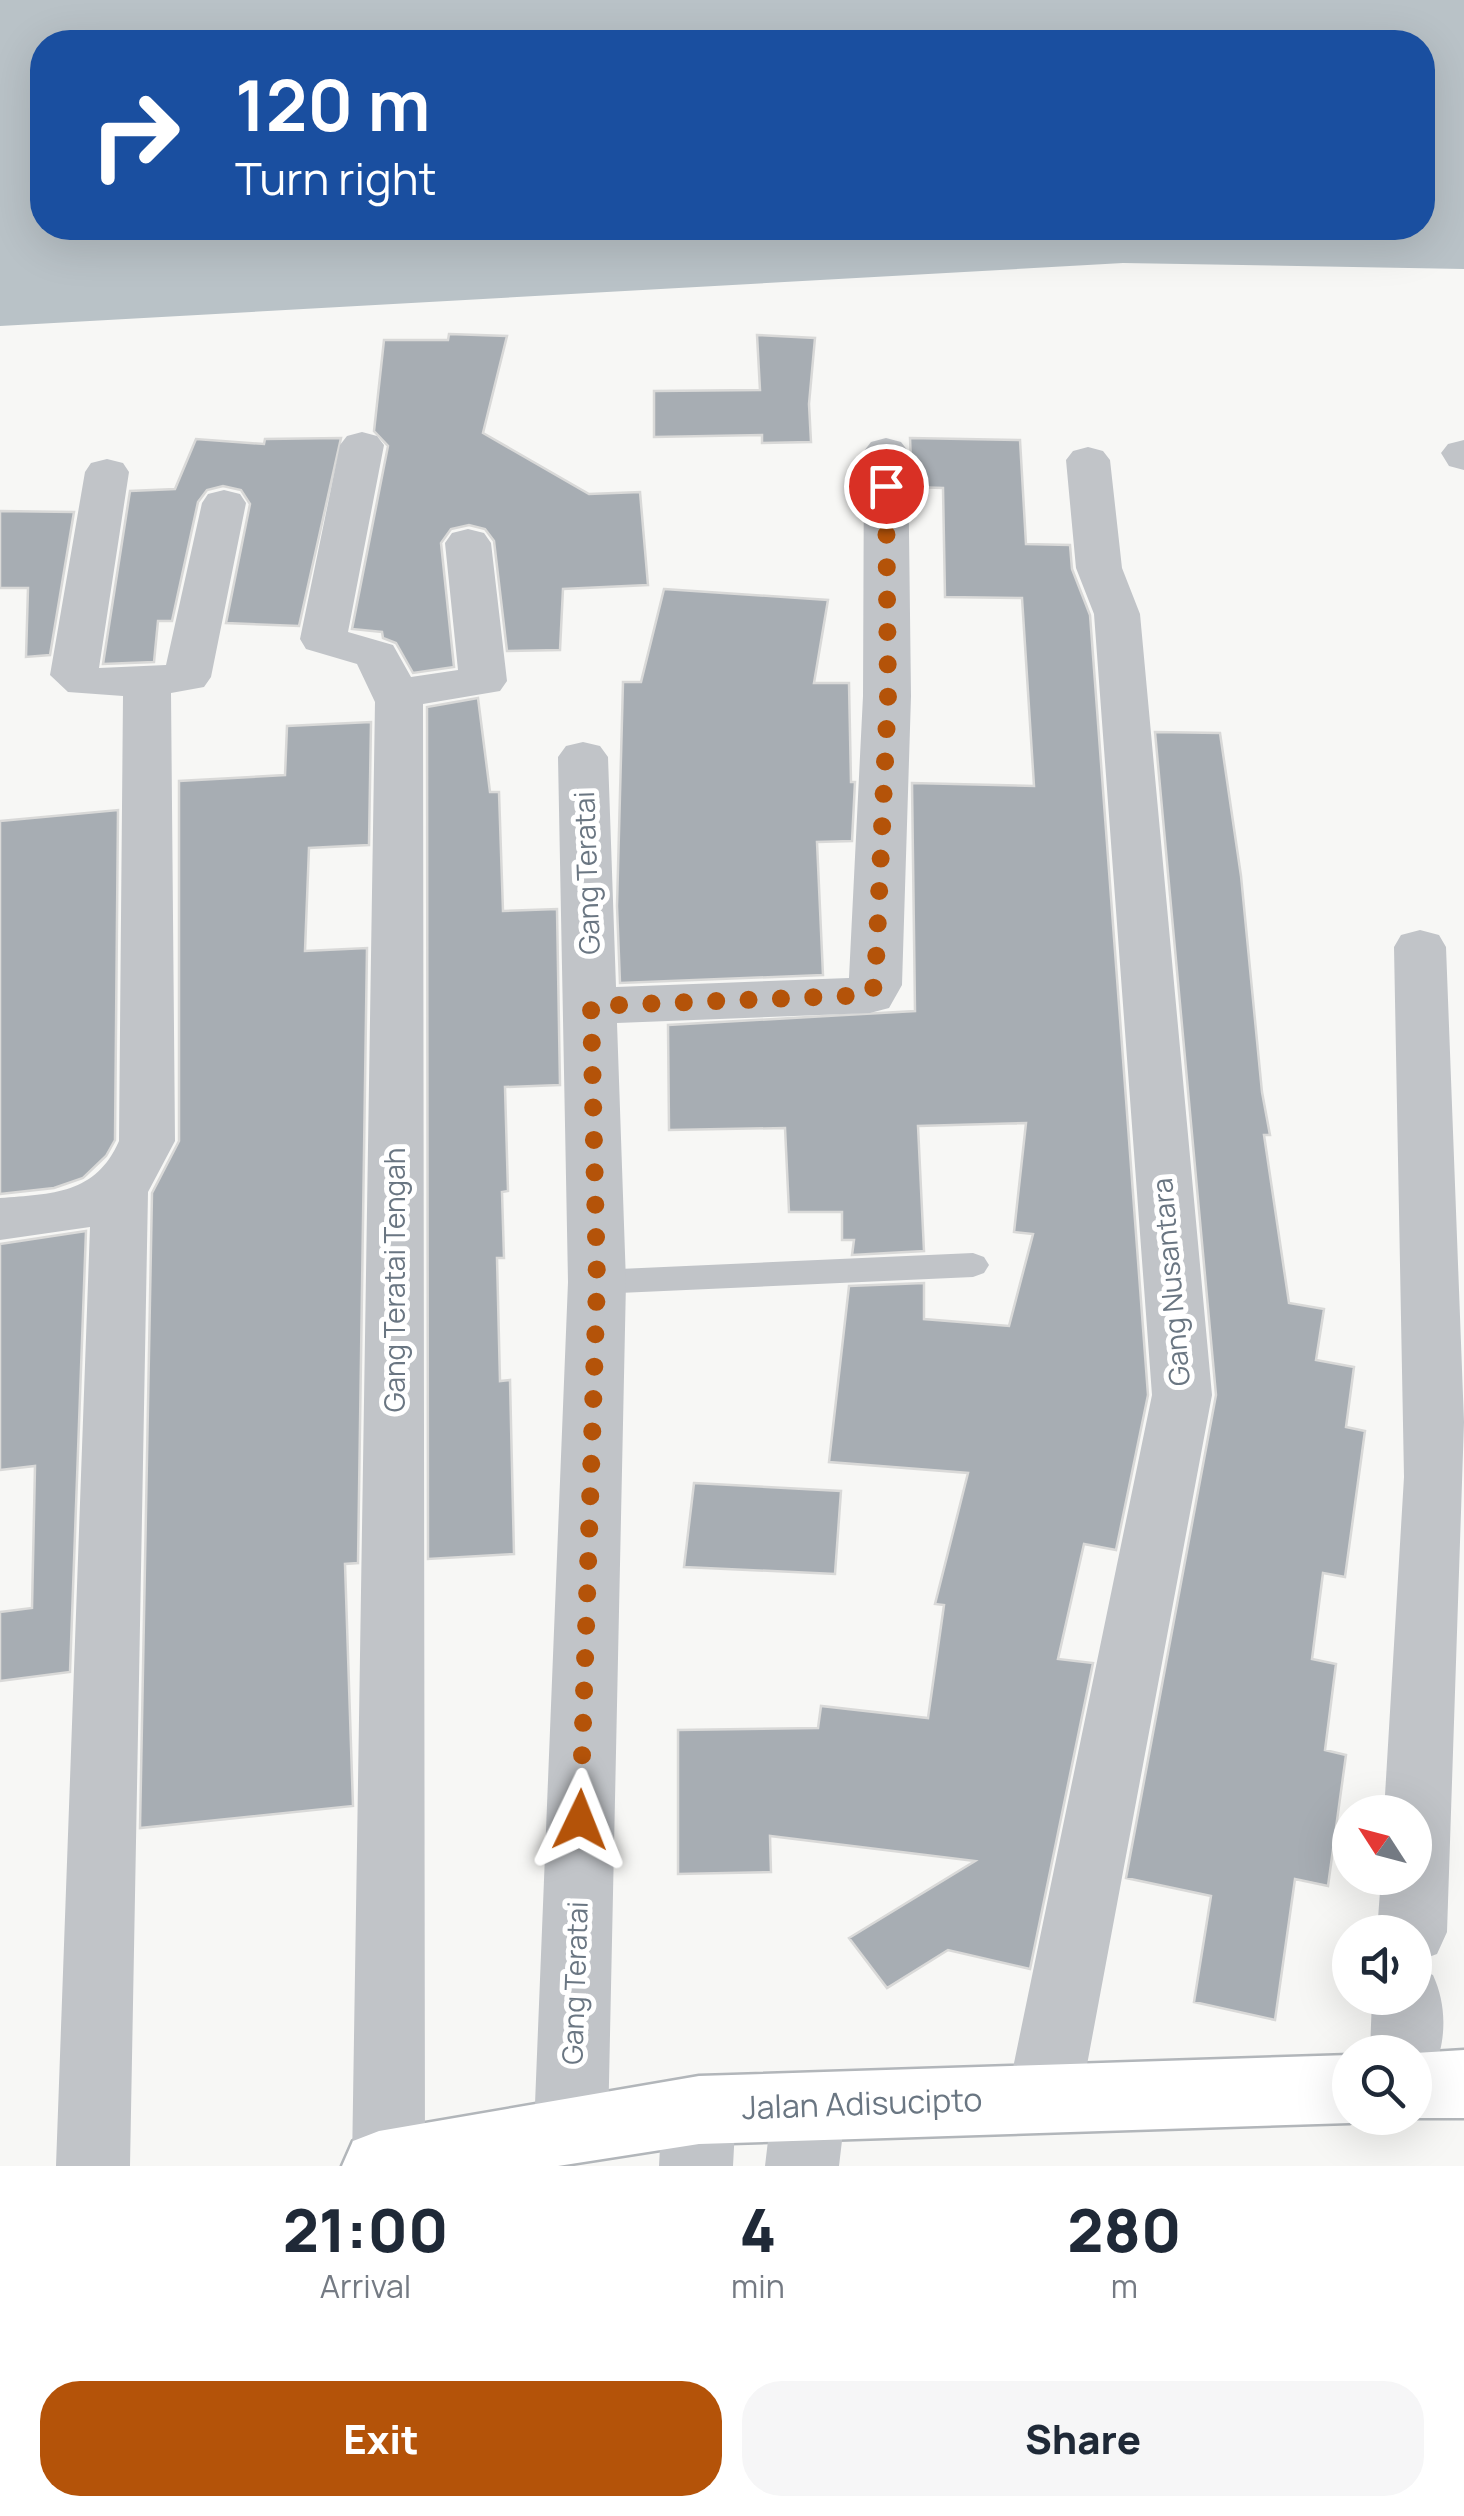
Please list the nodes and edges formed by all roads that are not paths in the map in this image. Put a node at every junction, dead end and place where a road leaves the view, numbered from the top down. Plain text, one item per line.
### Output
1 (362, 445) dead end
2 (886, 452) dead end
3 (1088, 460) dead end
4 (107, 472) dead end
5 (224, 504) dead end
6 (468, 542) dead end
7 (148, 682) junction
8 (395, 694) junction
9 (583, 757) dead end
10 (1420, 947) dead end
11 (591, 1006) junction
12 (120, 1192) junction
13 (0, 1220) edge
14 (973, 1264) dead end
15 (597, 1282) junction
16 (1419, 1795) edge
17 (1464, 2084) edge
18 (1432, 2086) edge
19 (1332, 2089) edge
20 (1044, 2097) junction
21 (571, 2129) junction
22 (806, 2136) edge
23 (698, 2138) edge
24 (384, 2165) edge
25 (93, 2166) edge

1 - 8 street, Gang Teratai Tengah
2 - 11 street
3 - 20 street, Gang Nusantara
4 - 7 street
5 - 7 street
6 - 8 street
7 - 12 street
8 - 24 street, Gang Teratai Tengah
9 - 11 street, Gang Teratai
10 - 16 street
11 - 15 street, Gang Teratai
12 - 13 street
12 - 25 street
14 - 15 lane
15 - 21 street, Gang Teratai
17 - 18 main road
19 - 20 main road, Jalan Adisucipto
20 - 22 main road, Jalan Adisucipto
21 - 23 main road, Jalan Adisucipto
21 - 24 main road, Jalan Adisucipto
22 - 23 main road, Jalan Adisucipto

